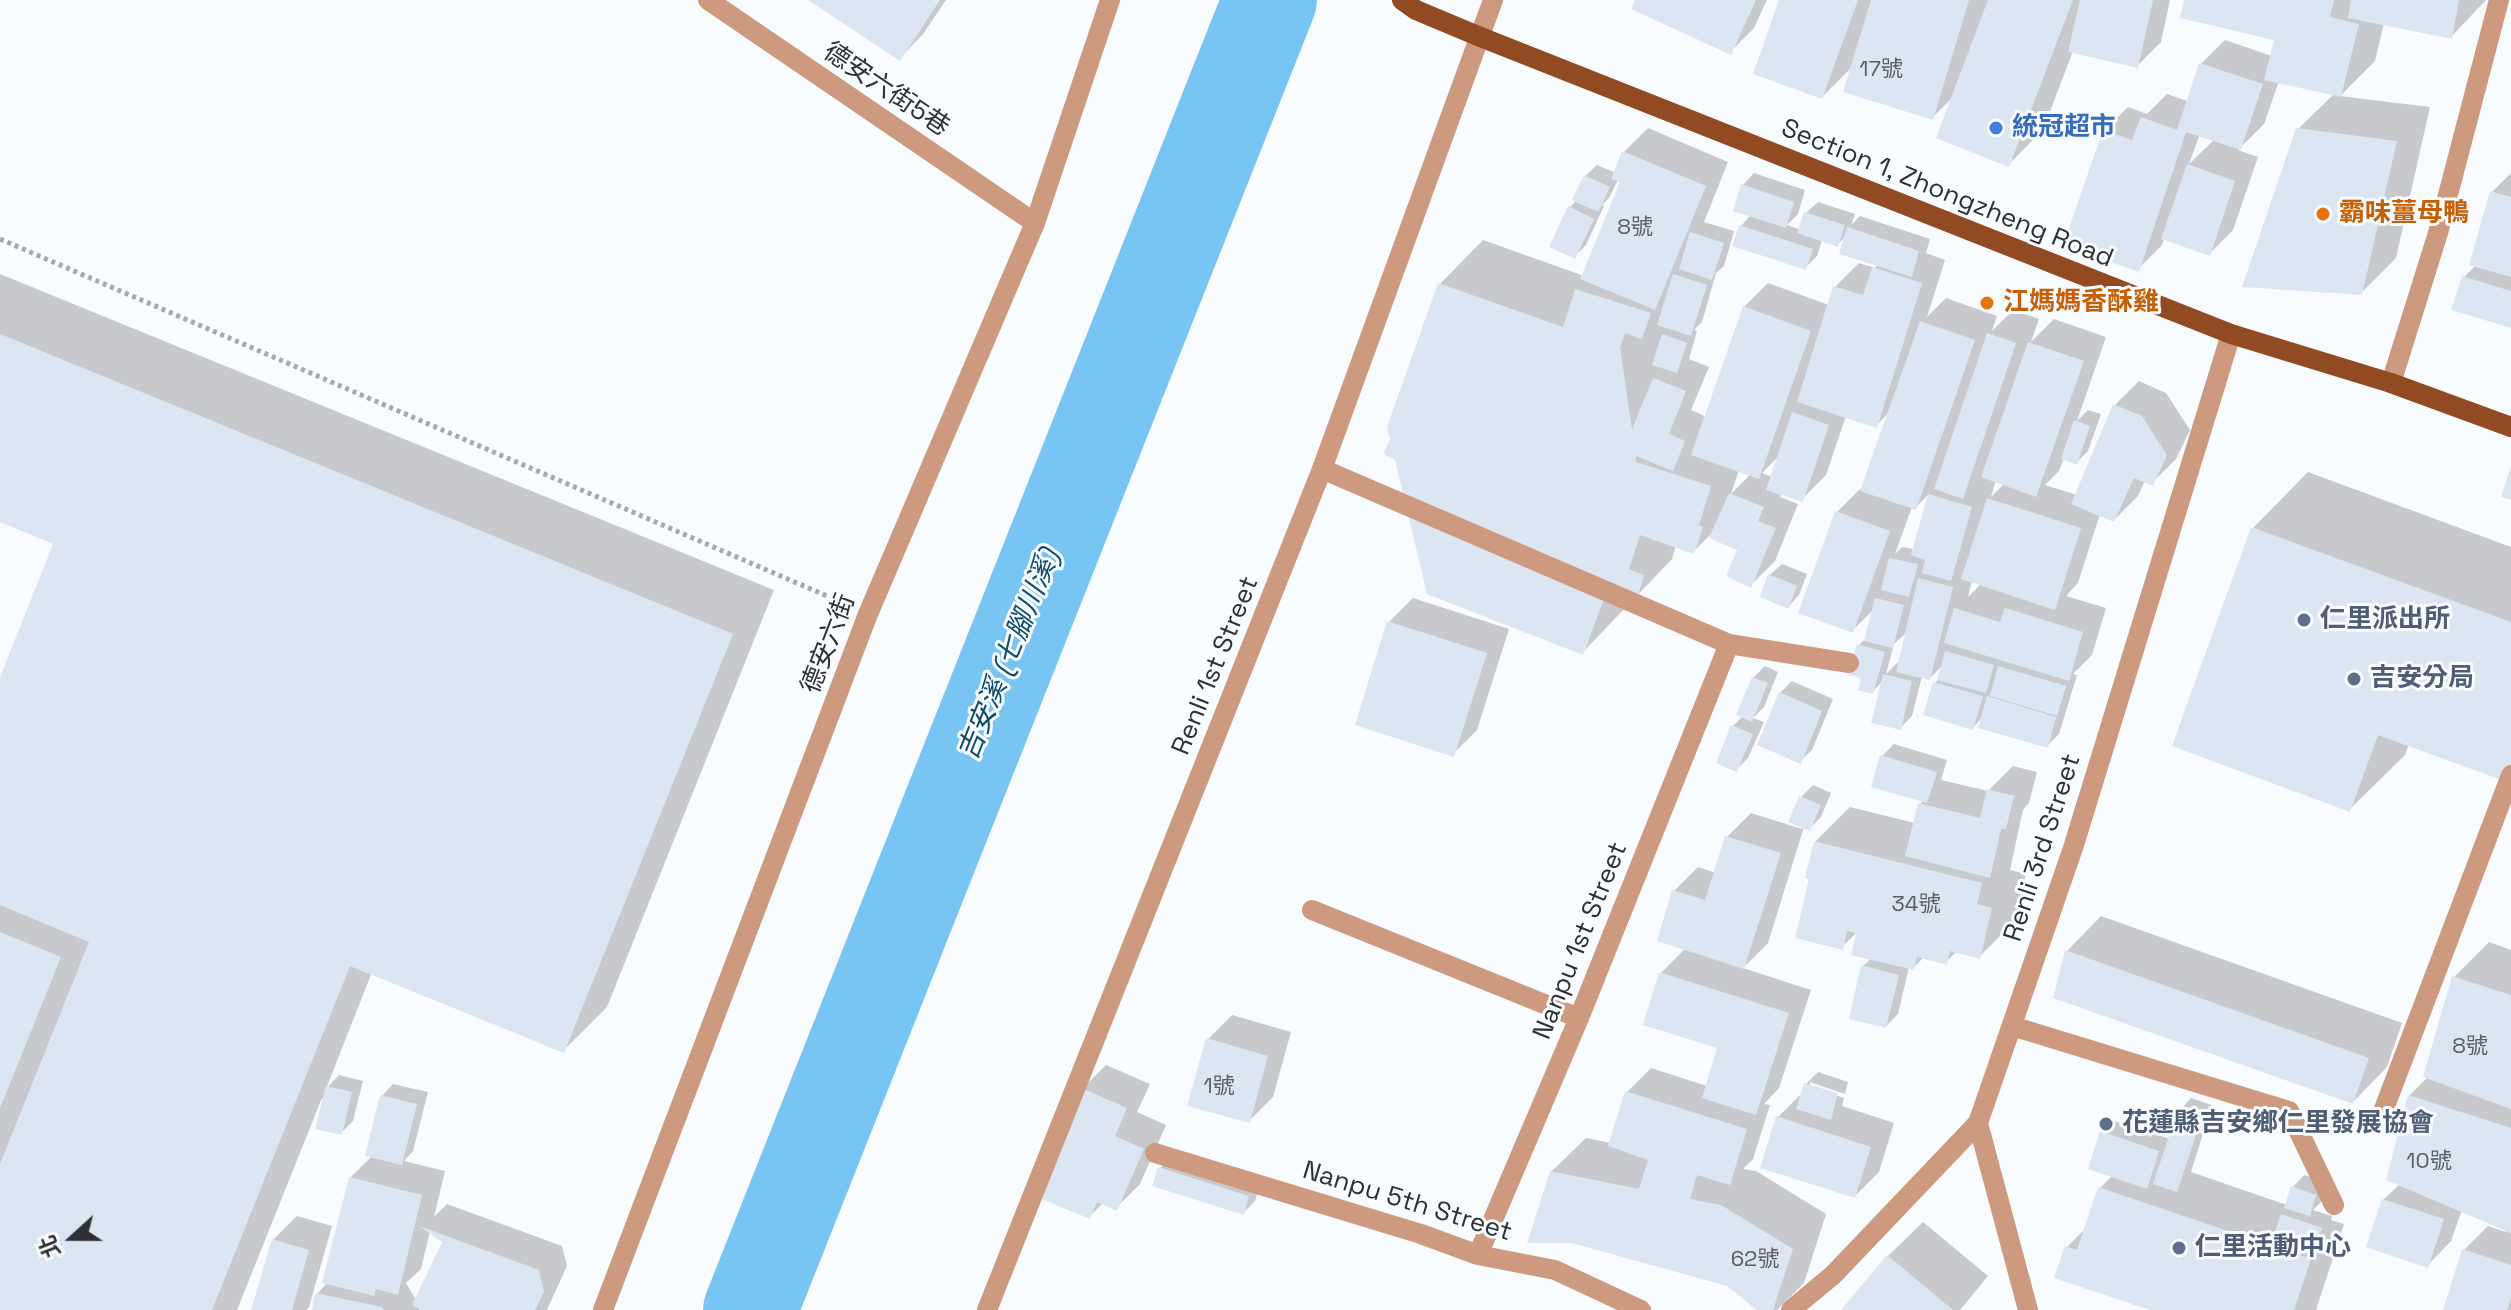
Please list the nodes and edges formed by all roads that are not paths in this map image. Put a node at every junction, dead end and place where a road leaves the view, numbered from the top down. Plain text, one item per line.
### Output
1 (708, 0) edge
2 (1110, 0) edge
3 (1493, 0) edge
4 (2499, 0) edge
5 (1409, 5) edge
6 (1478, 36) junction
7 (1035, 223) junction
8 (2231, 334) junction
9 (2391, 383) junction
10 (2511, 427) edge
11 (1322, 469) junction
12 (1729, 644) junction
13 (1849, 663) dead end
14 (2511, 775) edge
15 (1312, 910) dead end
16 (1579, 1018) junction
17 (2012, 1026) junction
18 (2379, 1122) dead end
19 (1978, 1123) junction
20 (1155, 1153) dead end
21 (2334, 1205) dead end
22 (1478, 1255) junction
23 (603, 1310) edge
24 (987, 1310) edge
25 (1641, 1310) edge
26 (1791, 1310) edge
27 (2028, 1310) edge

1 - 7 street, 德安六街5巷
2 - 7 street, 德安六街
3 - 6 street, Renli 1st Street
4 - 9 street
5 - 6 main road, Section 1, Zhongzheng Road
6 - 8 main road, Section 1, Zhongzheng Road
6 - 11 street, Renli 1st Street
7 - 23 street, 德安六街
8 - 9 main road, Section 1, Zhongzheng Road
8 - 17 street, Renli 3rd Street
9 - 10 main road, Section 1, Zhongzheng Road
11 - 12 street
11 - 24 street, Renli 1st Street
12 - 13 street
12 - 16 street, Nanpu 1st Street
14 - 18 street
15 - 16 street
16 - 22 street, Nanpu 1st Street
17 - 19 street, Renli 3rd Street
17 - 21 street
19 - 26 street, Renli 3rd Street
19 - 27 street
20 - 22 street, Nanpu 5th Street
22 - 25 street, Nanpu 5th Street

